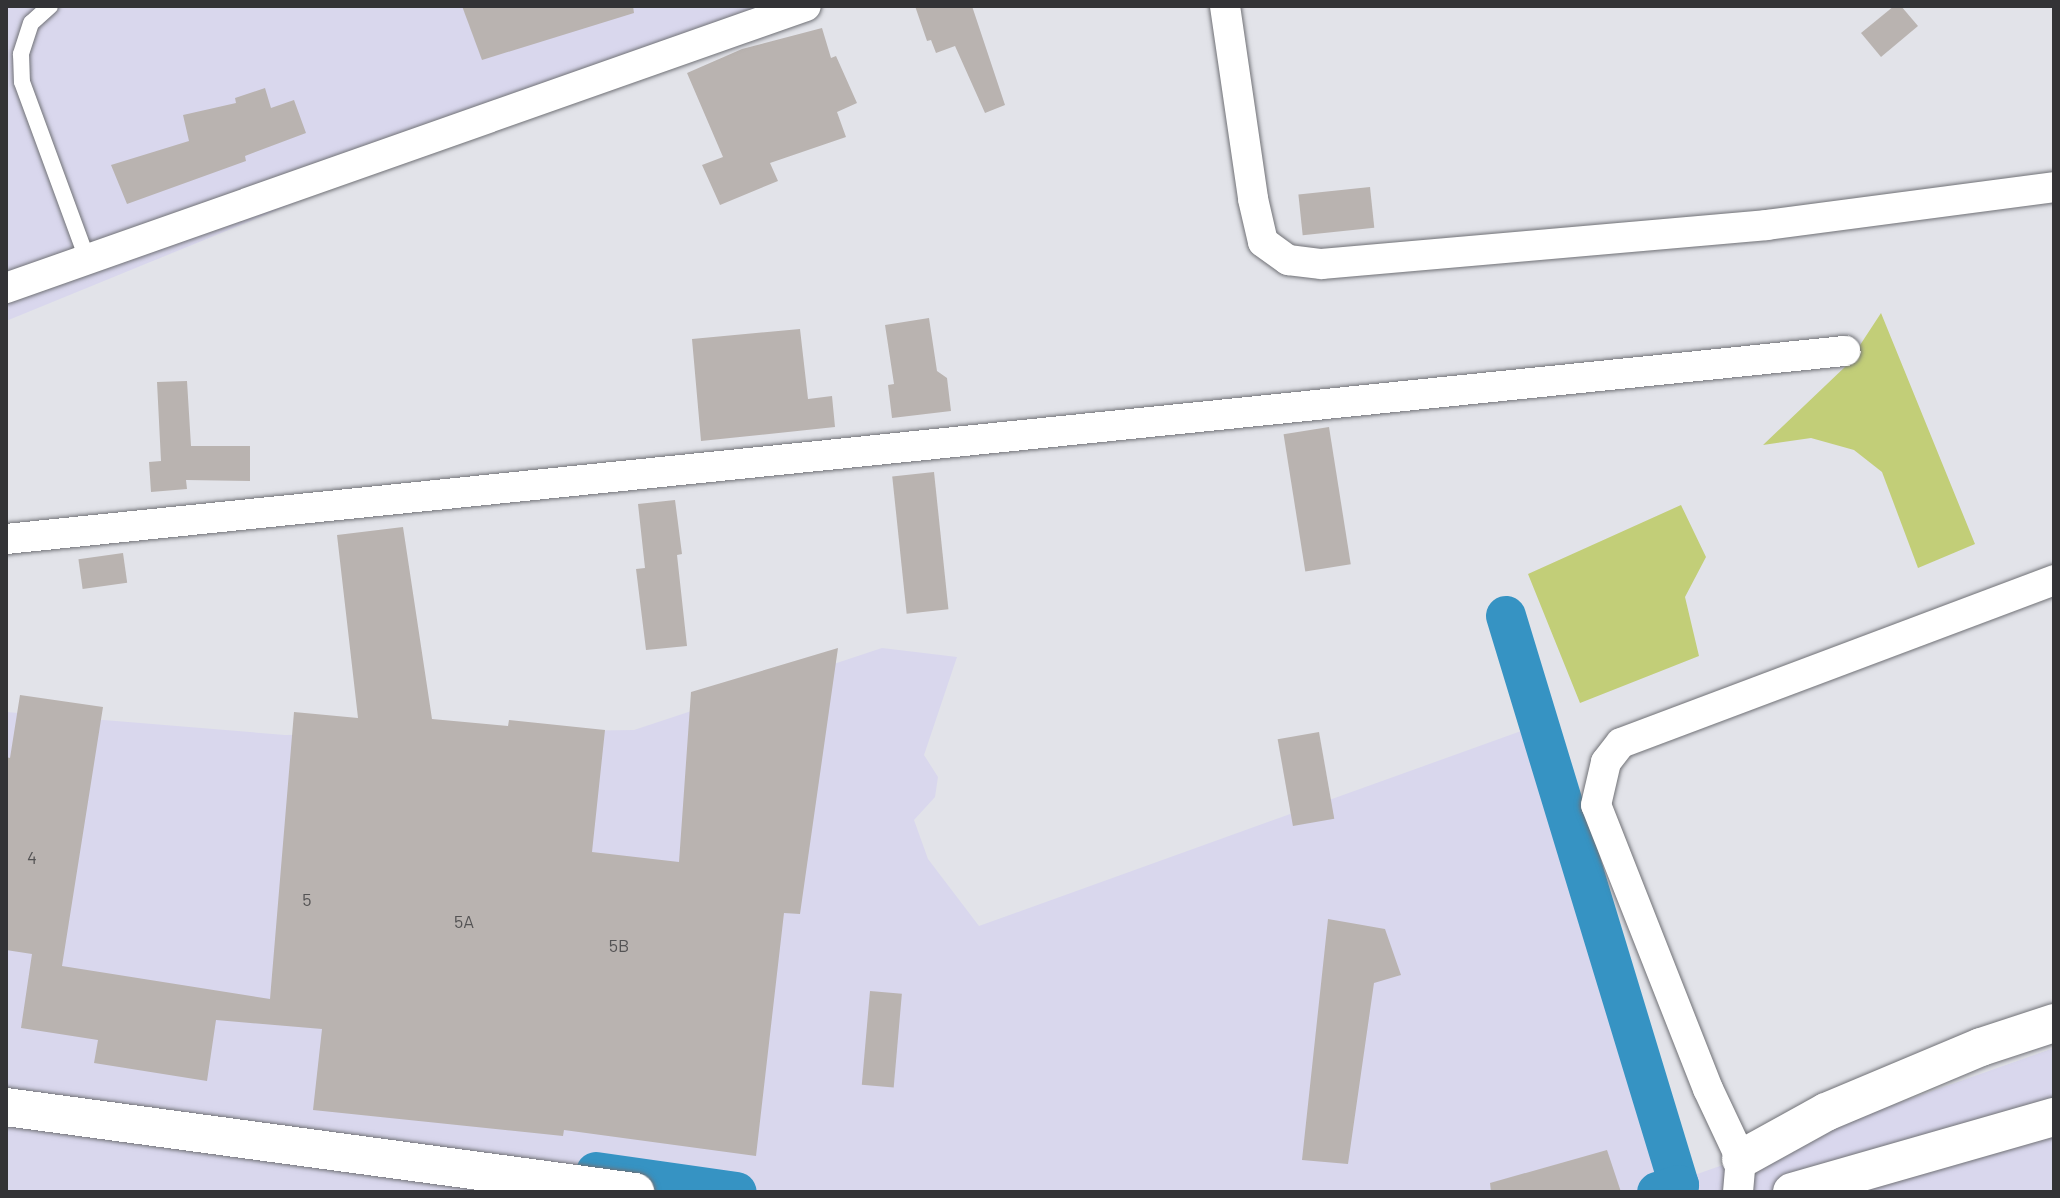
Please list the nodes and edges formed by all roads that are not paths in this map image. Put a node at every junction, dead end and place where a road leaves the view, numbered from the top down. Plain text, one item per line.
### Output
1 (50, 6) edge
2 (806, 6) edge
3 (1225, 6) edge
4 (2054, 187) edge
5 (87, 259) junction
6 (6, 288) edge
7 (1845, 351) dead end
8 (6, 539) edge
9 (2054, 580) edge
10 (2054, 1023) edge
11 (6, 1107) edge
12 (2054, 1117) edge
13 (1740, 1175) edge
14 (635, 1192) edge
15 (1792, 1192) edge

1 - 5 lane
2 - 5 street
3 - 4 street
5 - 6 street
7 - 8 street
9 - 13 street
10 - 13 street
11 - 14 street
12 - 15 street

